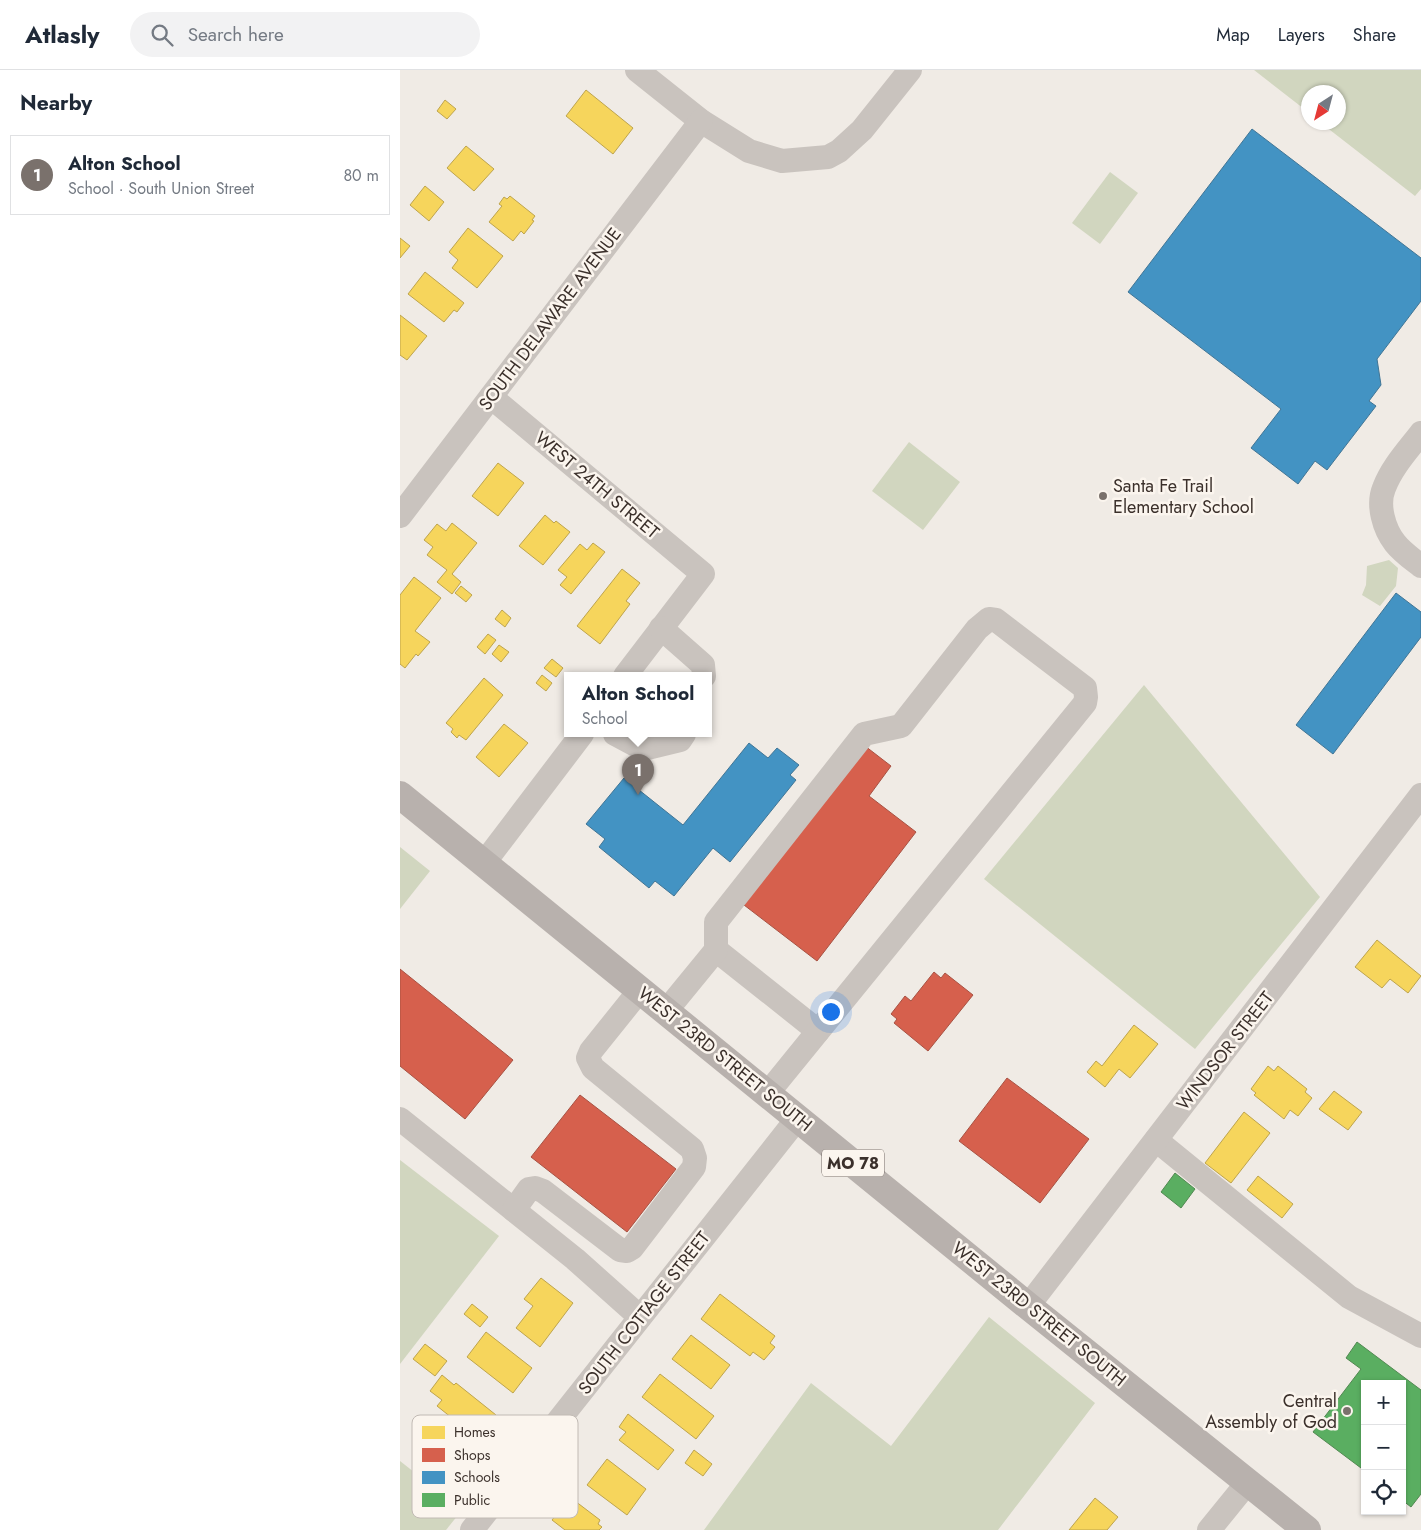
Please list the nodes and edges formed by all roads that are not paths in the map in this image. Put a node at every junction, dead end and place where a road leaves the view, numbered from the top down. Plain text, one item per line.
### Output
1 (637, 70) edge
2 (910, 70) edge
3 (701, 121) junction
4 (491, 397) junction
5 (1421, 433) edge
6 (400, 516) edge
7 (1421, 566) edge
8 (661, 628) junction
9 (628, 672) edge
10 (704, 672) edge
11 (580, 737) edge
12 (621, 737) edge
13 (682, 737) edge
14 (400, 795) edge
15 (1421, 795) edge
16 (484, 863) junction
17 (716, 950) junction
18 (640, 990) junction
19 (666, 1011) junction
20 (818, 1031) junction
21 (767, 1094) junction
22 (400, 1119) edge
23 (797, 1119) junction
24 (1156, 1140) junction
25 (514, 1210) junction
26 (1028, 1306) junction
27 (640, 1318) junction
28 (1421, 1336) edge
29 (563, 1415) edge
30 (1248, 1482) junction
31 (482, 1518) edge
32 (472, 1530) edge
33 (1209, 1530) edge
34 (1307, 1530) edge

1 - 3 street
2 - 3 street
3 - 4 street, SOUTH DELAWARE AVENUE
4 - 6 street, SOUTH DELAWARE AVENUE
4 - 8 street, WEST 24TH STREET
5 - 7 street
8 - 9 street
8 - 10 street
11 - 16 street
12 - 13 street
14 - 16 main road, WEST 23RD STREET SOUTH / MO 78
15 - 24 street, WINDSOR STREET
16 - 18 main road, WEST 23RD STREET SOUTH / MO 78
17 - 19 street
17 - 20 street
17 - 20 street
18 - 19 main road, WEST 23RD STREET SOUTH / MO 78
18 - 25 street
19 - 21 main road, WEST 23RD STREET SOUTH / MO 78
20 - 21 street
21 - 23 main road, WEST 23RD STREET SOUTH / MO 78
22 - 25 street
23 - 26 main road, WEST 23RD STREET SOUTH / MO 78
23 - 27 street, SOUTH COTTAGE STREET
24 - 26 street, WINDSOR STREET
24 - 28 street
25 - 27 street
26 - 30 main road, WEST 23RD STREET SOUTH / MO 78
27 - 29 street, SOUTH COTTAGE STREET
30 - 33 street
30 - 34 main road, WEST 23RD STREET SOUTH / MO 78
31 - 32 street, SOUTH COTTAGE STREET

